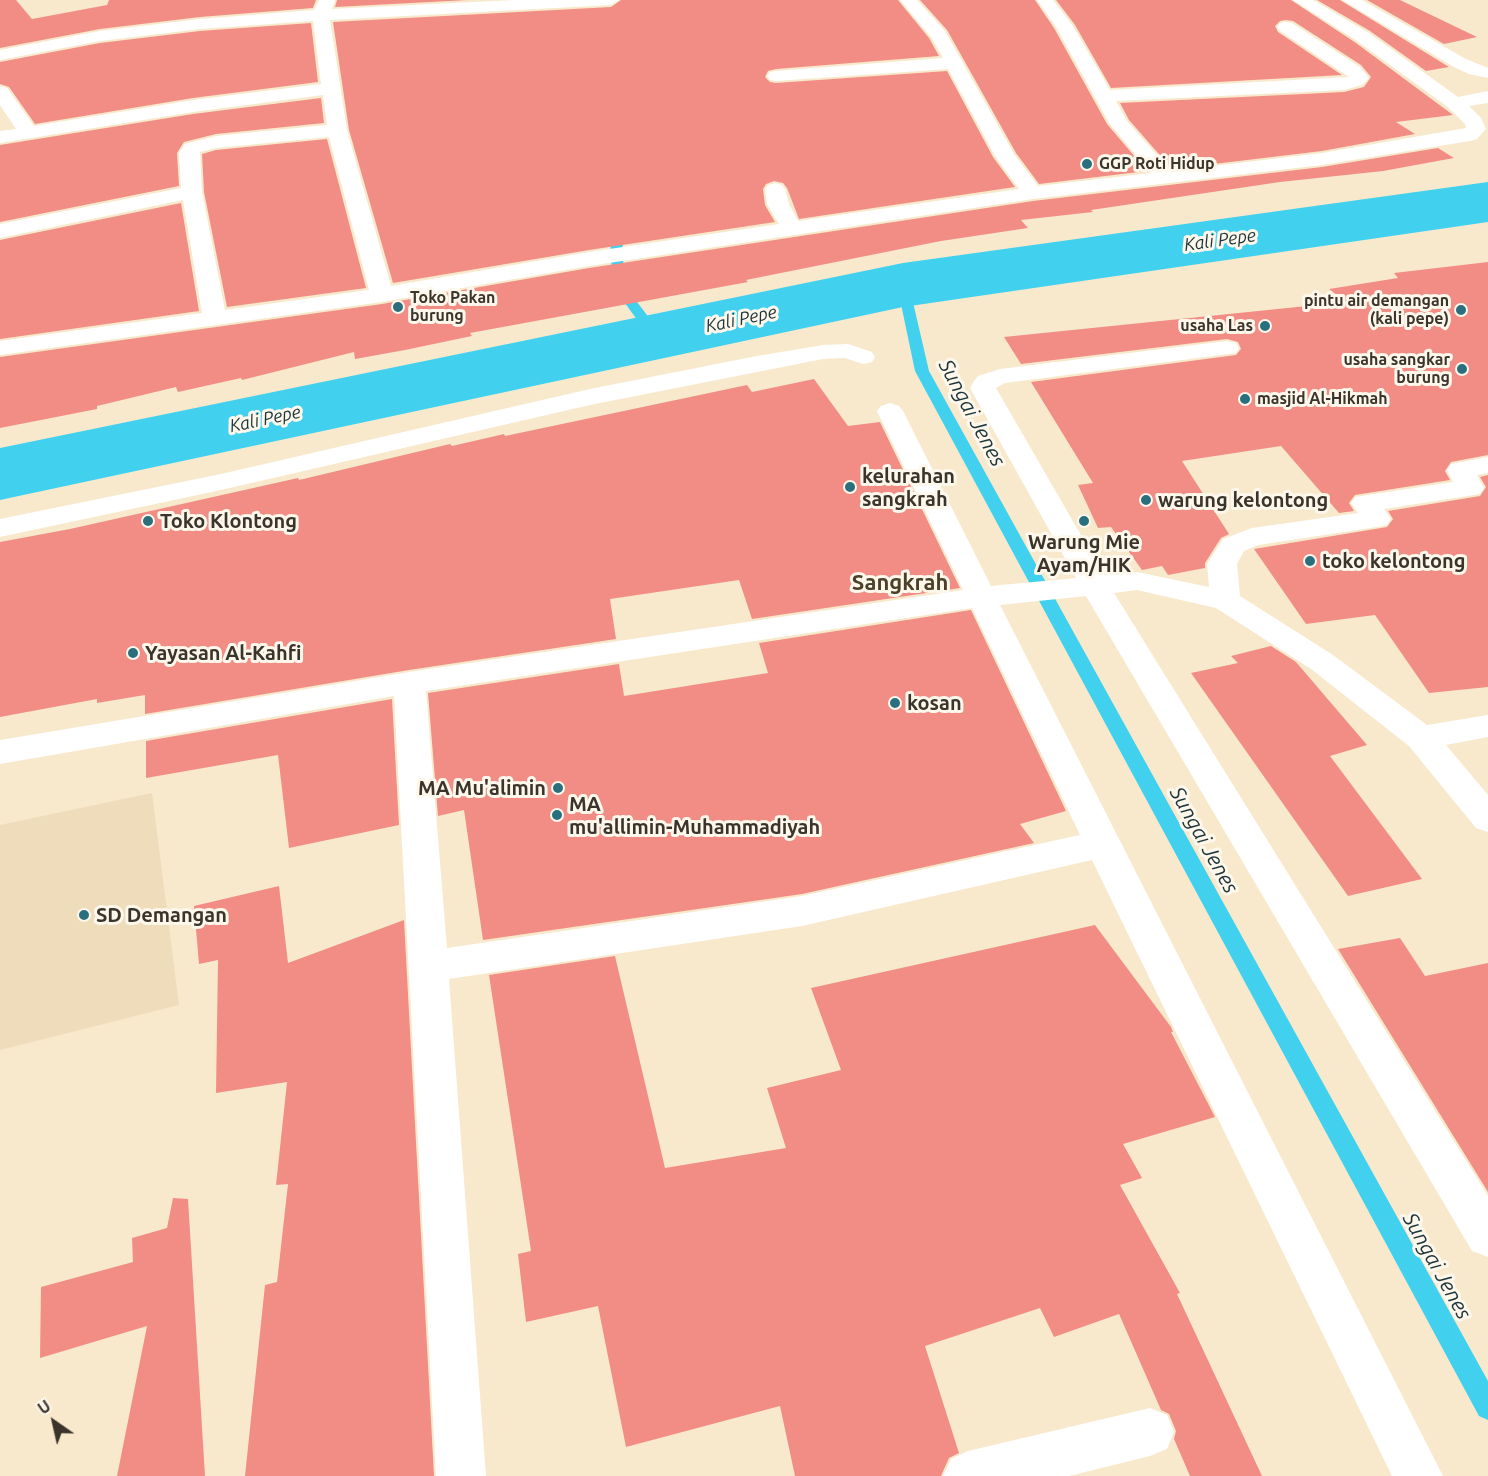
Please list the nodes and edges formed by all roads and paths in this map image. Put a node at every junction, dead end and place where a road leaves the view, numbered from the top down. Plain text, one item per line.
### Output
1 (611, 0) edge
2 (908, 0) edge
3 (1045, 0) edge
4 (1301, 0) edge
5 (1350, 0) edge
6 (593, 1) edge
7 (324, 7) edge
8 (1286, 27) dead end
9 (0, 55) edge
10 (954, 63) junction
11 (1488, 73) edge
12 (776, 76) dead end
13 (330, 89) junction
14 (0, 92) edge
15 (1105, 96) junction
16 (1488, 97) edge
17 (1455, 103) junction
18 (337, 130) junction
19 (29, 133) junction
20 (0, 137) edge
21 (1165, 177) junction
22 (775, 189) dead end
23 (192, 192) junction
24 (1033, 193) junction
25 (792, 229) junction
26 (0, 231) edge
27 (382, 295) junction
28 (215, 317) junction
29 (0, 348) edge
30 (1227, 348) dead end
31 (862, 357) dead end
32 (890, 411) dead end
33 (1488, 465) edge
34 (0, 528) edge
35 (1084, 585) junction
36 (987, 596) junction
37 (1225, 600) junction
38 (409, 683) junction
39 (1488, 726) edge
40 (1421, 738) junction
41 (0, 752) edge
42 (1488, 819) edge
43 (1102, 844) junction
44 (429, 966) junction
45 (1488, 1236) edge
46 (1150, 1432) dead end
47 (461, 1476) edge
48 (968, 1476) edge
49 (1418, 1476) edge

1 - 6 street
2 - 10 street
3 - 15 street
4 - 17 street
5 - 11 street
6 - 7 street
7 - 9 street
7 - 13 street
8 - 15 street
10 - 12 street
10 - 24 street
13 - 18 street
13 - 19 street
14 - 19 street
15 - 21 street
16 - 17 street
17 - 21 street
18 - 23 street
18 - 27 street
19 - 20 street
21 - 24 street
22 - 25 street
23 - 26 street
23 - 28 street
24 - 25 street
25 - 27 street
27 - 28 street
28 - 29 street
30 - 35 street
31 - 34 street
32 - 36 street
33 - 37 street
35 - 36 street
35 - 37 street
35 - 45 street
36 - 38 street
36 - 43 street
37 - 40 street
38 - 41 street
38 - 44 street
39 - 40 street
40 - 42 street
43 - 44 street
43 - 49 street
44 - 47 street
46 - 48 street

